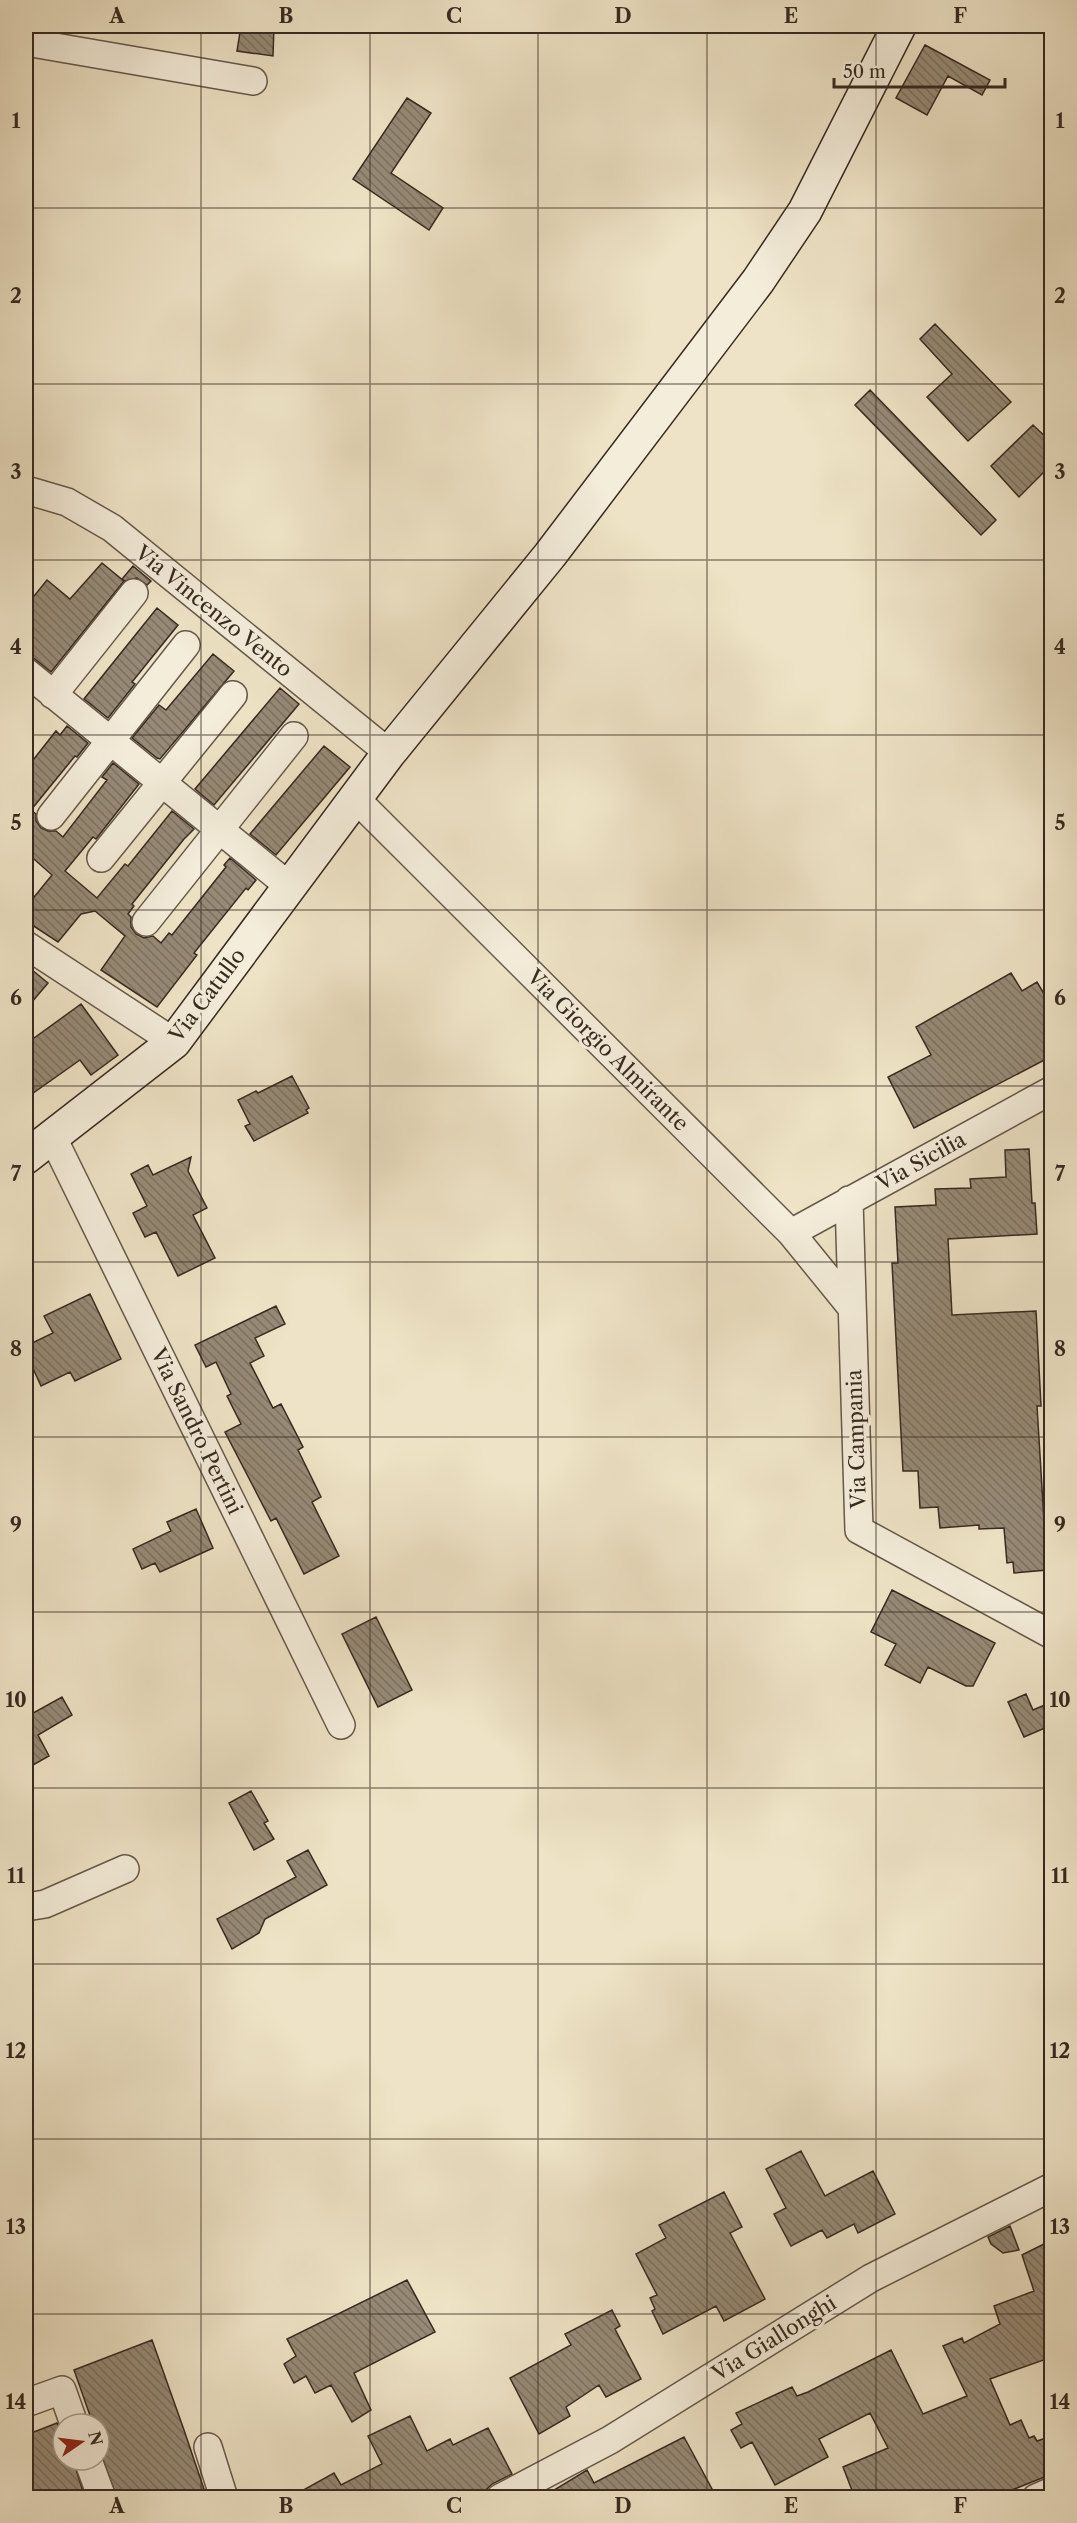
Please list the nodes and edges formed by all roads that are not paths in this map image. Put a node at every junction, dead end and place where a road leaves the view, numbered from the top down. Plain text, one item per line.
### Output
1 (899, 26) edge
2 (26, 42) edge
3 (253, 81) dead end
4 (26, 490) edge
5 (134, 593) dead end
6 (186, 645) dead end
7 (26, 672) edge
8 (53, 694) junction
9 (233, 695) dead end
10 (294, 736) dead end
11 (111, 741) junction
12 (389, 753) junction
13 (162, 783) junction
14 (356, 799) junction
15 (51, 816) dead end
16 (219, 829) junction
17 (101, 858) dead end
18 (289, 886) junction
19 (146, 922) dead end
20 (26, 945) edge
21 (174, 1042) junction
22 (1052, 1090) edge
23 (53, 1138) junction
24 (26, 1157) edge
25 (849, 1200) junction
26 (791, 1233) junction
27 (852, 1308) junction
28 (1052, 1635) edge
29 (341, 1725) dead end
30 (125, 1869) dead end
31 (26, 1907) edge
32 (1052, 2187) edge
33 (26, 2403) edge
34 (70, 2412) edge
35 (208, 2447) dead end
36 (92, 2472) edge
37 (1052, 2491) edge
38 (102, 2498) edge
39 (224, 2498) edge
40 (500, 2498) edge
41 (1036, 2498) edge

1 - 12 street, Via Catullo
2 - 3 street
4 - 12 street, Via Vincenzo Vento
5 - 8 street
6 - 11 street
7 - 8 street
8 - 11 street
9 - 13 street
10 - 16 street
11 - 13 street
11 - 15 street
12 - 14 street, Via Catullo
13 - 16 street
13 - 17 street
14 - 18 street, Via Catullo
14 - 26 street, Via Giorgio Almirante
16 - 18 street
16 - 19 street
18 - 21 street, Via Catullo
20 - 21 street
21 - 23 street, Via Catullo
22 - 25 street, Via Sicilia
23 - 24 street, Via Catullo
23 - 29 street, Via Sandro Pertini
25 - 26 street, Via Sicilia
25 - 27 street, Via Campania
26 - 27 street, Via Giorgio Almirante
27 - 28 street, Via Campania
30 - 31 street
32 - 40 street, Via Giallonghi
33 - 34 street
35 - 39 street
36 - 38 street
37 - 41 street

